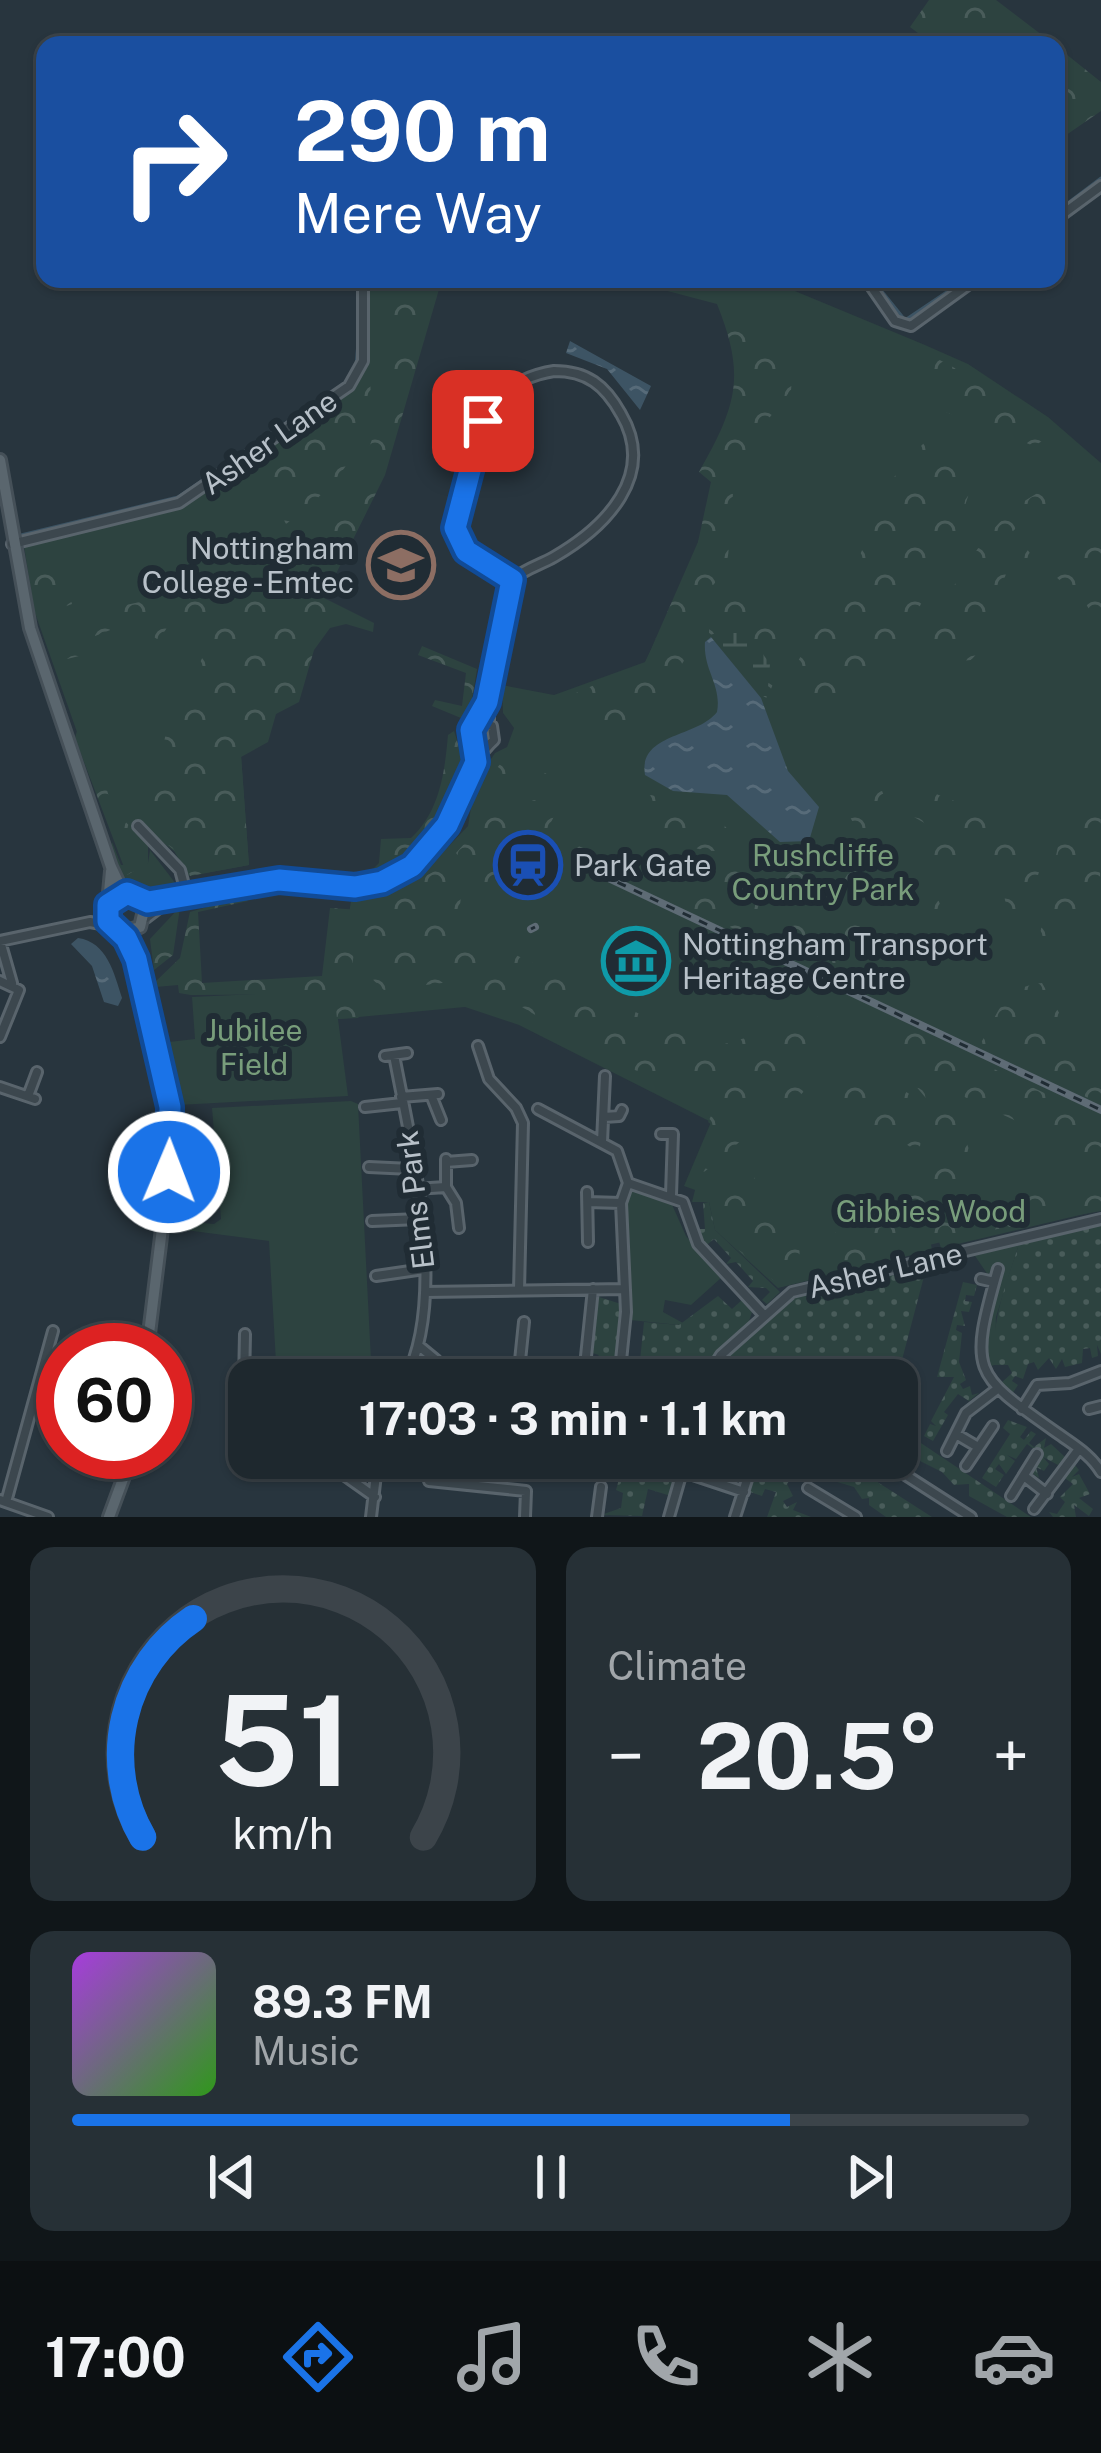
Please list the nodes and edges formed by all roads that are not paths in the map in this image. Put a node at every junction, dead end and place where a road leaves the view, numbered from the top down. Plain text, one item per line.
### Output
1 (1101, 186) edge
2 (1065, 212) edge
3 (363, 288) edge
4 (872, 288) edge
5 (964, 288) edge
6 (0, 460) edge
7 (12, 544) junction
8 (512, 580) junction
9 (487, 702) junction
10 (477, 722) junction
11 (490, 724) junction
12 (475, 743) junction
13 (487, 746) junction
14 (476, 762) junction
15 (138, 826) dead end
16 (111, 867) junction
17 (127, 893) junction
18 (188, 896) junction
19 (142, 901) junction
20 (168, 901) junction
21 (108, 906) junction
22 (90, 922) junction
23 (143, 923) junction
24 (116, 929) junction
25 (0, 941) edge
26 (136, 959) junction
27 (0, 981) edge
28 (12, 983) junction
29 (0, 1037) edge
30 (478, 1046) dead end
31 (407, 1053) dead end
32 (37, 1072) dead end
33 (605, 1076) dead end
34 (0, 1087) edge
35 (402, 1100) junction
36 (365, 1107) dead end
37 (538, 1109) dead end
38 (622, 1110) dead end
39 (604, 1117) junction
40 (441, 1120) dead end
41 (661, 1134) dead end
42 (602, 1142) junction
43 (472, 1160) dead end
44 (369, 1167) dead end
45 (411, 1169) junction
46 (628, 1183) junction
47 (446, 1186) junction
48 (415, 1189) junction
49 (670, 1195) junction
50 (621, 1203) junction
51 (418, 1219) junction
52 (1101, 1219) edge
53 (372, 1221) dead end
54 (455, 1221) dead end
55 (589, 1242) dead end
56 (424, 1269) junction
57 (998, 1269) dead end
58 (376, 1276) dead end
59 (980, 1279) dead end
60 (994, 1282) junction
61 (593, 1289) junction
62 (625, 1289) junction
63 (519, 1290) junction
64 (425, 1292) junction
65 (763, 1314) junction
66 (524, 1322) dead end
67 (150, 1323) edge
68 (244, 1334) dead end
69 (419, 1346) junction
70 (244, 1359) edge
71 (414, 1359) edge
72 (435, 1359) edge
73 (520, 1359) edge
74 (590, 1359) edge
75 (621, 1359) edge
76 (720, 1359) edge
77 (1100, 1374) edge
78 (36, 1386) edge
79 (996, 1390) junction
80 (1101, 1406) edge
81 (1089, 1408) dead end
82 (1022, 1409) junction
83 (993, 1426) dead end
84 (956, 1434) junction
85 (978, 1447) junction
86 (1079, 1449) junction
87 (947, 1451) dead end
88 (1037, 1454) dead end
89 (966, 1466) dead end
90 (1101, 1472) edge
91 (1024, 1476) junction
92 (124, 1479) edge
93 (349, 1479) edge
94 (376, 1479) edge
95 (682, 1479) edge
96 (705, 1479) edge
97 (748, 1479) edge
98 (912, 1479) edge
99 (429, 1481) dead end
100 (601, 1486) dead end
101 (808, 1488) dead end
102 (744, 1492) junction
103 (1047, 1494) junction
104 (1011, 1496) dead end
105 (375, 1498) junction
106 (3, 1501) edge
107 (1034, 1508) dead end
108 (969, 1516) edge
109 (48, 1517) edge
110 (109, 1517) edge
111 (371, 1517) edge
112 (525, 1517) edge
113 (597, 1517) edge
114 (669, 1517) edge
115 (735, 1517) edge
116 (856, 1517) edge

1 - 2 street
3 - 7 street, Asher Lane
4 - 5 street
6 - 7 main road
7 - 16 main road
8 - 8 street
8 - 9 street
9 - 10 street
9 - 11 street
10 - 11 street
10 - 12 street
11 - 13 street
12 - 13 street
12 - 14 street
13 - 14 street
14 - 18 street
15 - 18 street
16 - 17 main road
16 - 21 main road
17 - 19 main road
17 - 21 main road
18 - 20 street
19 - 20 street
19 - 23 main road
20 - 23 street
21 - 22 street
21 - 24 main road
22 - 24 street
22 - 25 street
23 - 24 main road
23 - 26 main road
24 - 26 main road
25 - 28 street
26 - 67 main road
27 - 28 street
28 - 29 street
30 - 63 street
31 - 35 street, Elms Park
32 - 34 street
33 - 39 street
35 - 36 street
35 - 40 street
35 - 45 street, Elms Park
37 - 42 street
38 - 39 street
39 - 42 street
41 - 49 street
42 - 46 street
43 - 47 street
44 - 45 street
45 - 48 street, Elms Park
46 - 49 street
46 - 50 street
47 - 48 street
47 - 54 street
48 - 51 street, Elms Park
49 - 65 street
50 - 55 street
50 - 62 street
51 - 53 street
51 - 56 street, Elms Park
52 - 65 street, Asher Lane
56 - 58 street
56 - 64 street, Elms Park
57 - 60 street
59 - 60 street
60 - 79 street
61 - 62 street
61 - 63 street
61 - 74 street
62 - 75 street
63 - 64 street
64 - 69 street, Elms Park
65 - 76 street, Asher Lane
66 - 73 street
68 - 70 street
69 - 71 street, Elms Park
69 - 72 street
77 - 82 street
78 - 106 street
79 - 82 street
79 - 84 street
80 - 81 street
82 - 86 street
83 - 85 street
84 - 85 street
84 - 87 street
85 - 89 street
86 - 90 street
86 - 103 street
88 - 91 street
91 - 103 street
91 - 104 street
92 - 110 main road
93 - 105 street
94 - 105 street
95 - 114 street
96 - 102 street
97 - 102 street
98 - 108 street
99 - 112 street
100 - 113 street
101 - 116 street
102 - 115 street
103 - 107 street
105 - 111 street
106 - 109 street

